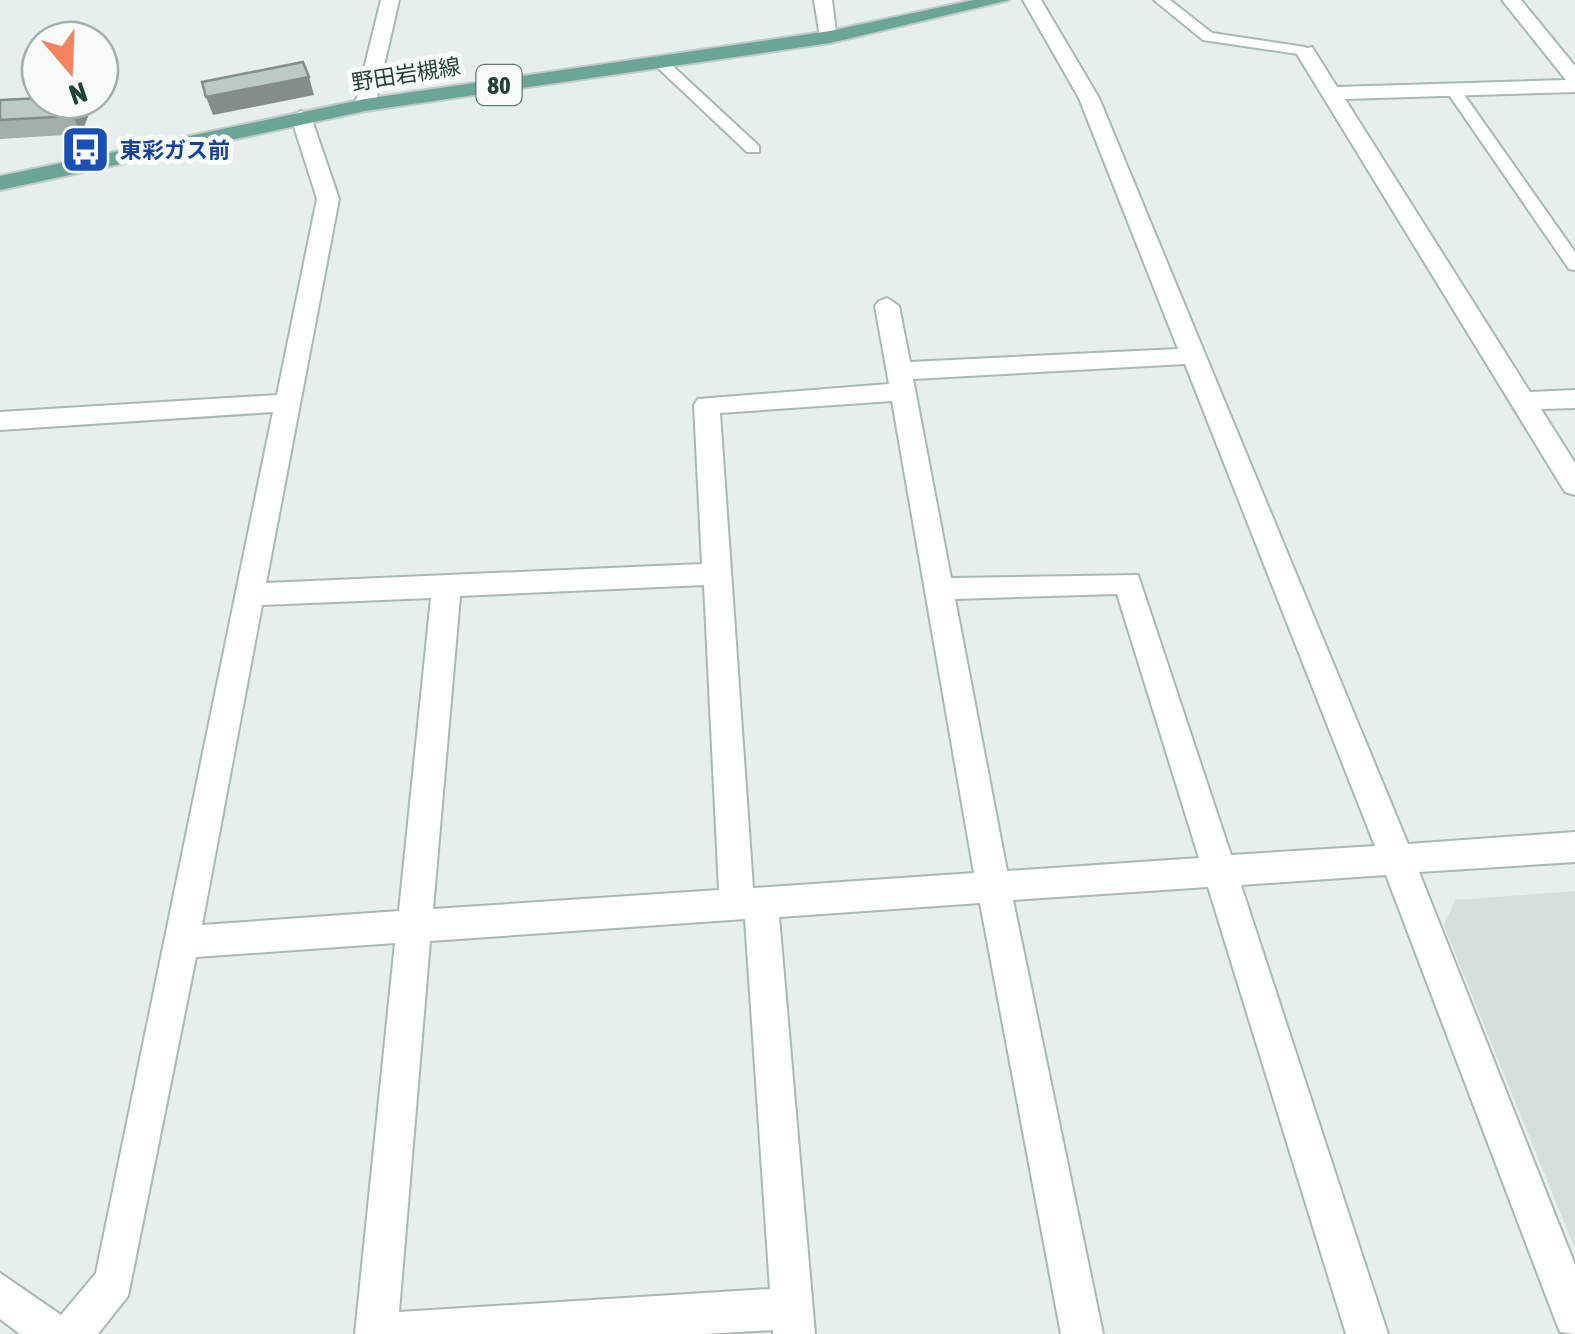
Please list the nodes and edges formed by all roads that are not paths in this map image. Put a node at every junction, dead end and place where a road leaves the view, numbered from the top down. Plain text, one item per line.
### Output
1 (390, 0) edge
2 (823, 0) edge
3 (1000, 0) edge
4 (1032, 0) edge
5 (1161, 0) edge
6 (1511, 0) edge
7 (830, 37) junction
8 (1306, 51) joint
9 (660, 62) junction
10 (1575, 82) edge
11 (1453, 90) junction
12 (1332, 93) junction
13 (365, 105) junction
14 (301, 117) junction
15 (753, 149) dead end
16 (0, 183) edge
17 (1575, 265) edge
18 (888, 306) dead end
19 (1192, 356) junction
20 (901, 381) junction
21 (1575, 399) edge
22 (1525, 401) junction
23 (286, 403) junction
24 (0, 420) edge
25 (1575, 485) edge
26 (717, 574) junction
27 (446, 587) junction
28 (939, 588) junction
29 (249, 595) junction
30 (1575, 847) edge
31 (1396, 856) junction
32 (1221, 869) junction
33 (993, 885) junction
34 (749, 902) junction
35 (414, 926) junction
36 (180, 942) junction
37 (0, 1294) edge
38 (1575, 1318) edge
39 (793, 1321) edge
40 (53, 1334) edge
41 (72, 1334) edge
42 (1082, 1334) edge
43 (1367, 1334) edge

1 - 13 street
2 - 7 street
3 - 7 main road, 野田岩槻線 / 80
4 - 19 street
5 - 8 lane
6 - 10 street
7 - 9 main road, 野田岩槻線 / 80
8 - 12 street
9 - 13 main road, 野田岩槻線 / 80
9 - 15 lane
10 - 11 street
11 - 12 street
11 - 17 lane
12 - 22 street
13 - 14 main road, 野田岩槻線 / 80
14 - 16 main road, 野田岩槻線 / 80
14 - 23 street
18 - 20 street
19 - 20 street
19 - 31 street
20 - 26 street
20 - 28 street
21 - 22 street
22 - 25 street
23 - 24 street
23 - 29 street
26 - 27 street
26 - 34 street
27 - 29 street
27 - 35 street
28 - 32 street
28 - 33 street
29 - 36 street
30 - 31 street
31 - 32 street
31 - 38 street
32 - 33 street
32 - 43 street
33 - 34 street
33 - 42 street
34 - 35 street
34 - 39 street
35 - 36 street
35 - 39 street
36 - 41 street
37 - 40 street

